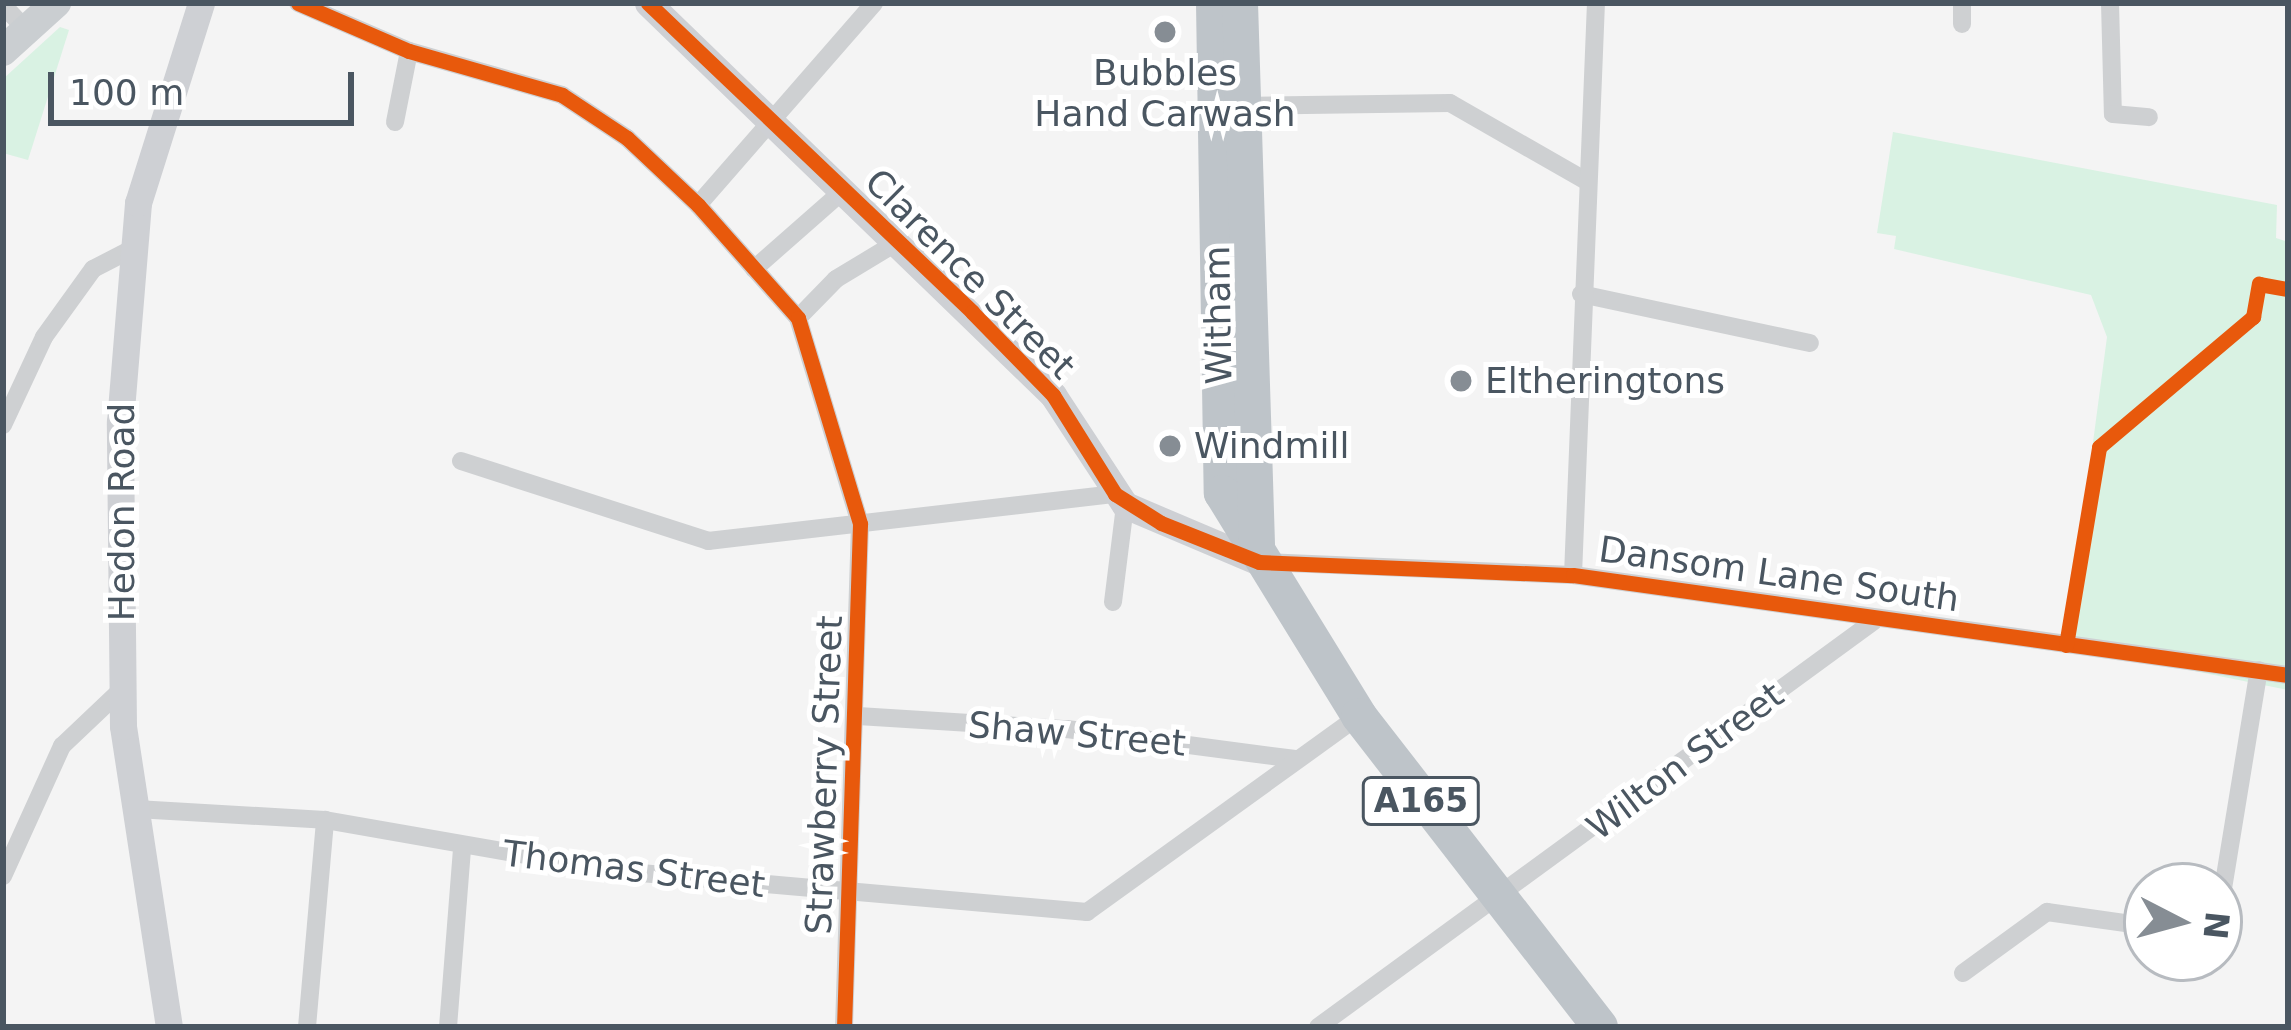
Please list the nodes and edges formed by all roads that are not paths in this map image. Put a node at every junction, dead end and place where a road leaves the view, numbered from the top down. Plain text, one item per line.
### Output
1 (56, 3) edge
2 (201, 3) edge
3 (298, 3) edge
4 (648, 3) edge
5 (874, 3) edge
6 (1214, 3) edge
7 (1240, 3) edge
8 (1596, 3) edge
9 (2110, 3) edge
10 (3, 5) edge
11 (15, 41) edge
12 (410, 51) junction
13 (1228, 106) junction
14 (2149, 117) dead end
15 (395, 122) dead end
16 (775, 124) junction
17 (1586, 181) junction
18 (844, 190) junction
19 (698, 205) junction
20 (899, 242) junction
21 (130, 250) junction
22 (754, 269) junction
23 (1581, 294) junction
24 (798, 318) junction
25 (1810, 343) dead end
26 (3, 425) edge
27 (461, 461) dead end
28 (1222, 493) junction
29 (1120, 500) junction
30 (1161, 523) junction
31 (860, 524) junction
32 (1259, 562) junction
33 (1574, 574) junction
34 (1113, 602) dead end
35 (1874, 620) junction
36 (2259, 670) junction
37 (2288, 675) edge
38 (121, 690) junction
39 (858, 716) junction
40 (1359, 716) junction
41 (1294, 759) junction
42 (136, 809) junction
43 (325, 820) junction
44 (462, 848) junction
45 (2227, 862) edge
46 (3, 876) edge
47 (854, 891) junction
48 (1496, 902) junction
49 (2123, 923) edge
50 (1963, 973) dead end
51 (169, 1027) edge
52 (307, 1027) edge
53 (448, 1027) edge
54 (844, 1027) edge
55 (1318, 1027) edge
56 (1600, 1027) edge

1 - 11 main road
2 - 21 street, Hedon Road
3 - 12 street
4 - 16 street, Clarence Street
5 - 16 street
6 - 13 highway, Witham / A165
7 - 13 highway, Witham / A165
8 - 17 street
9 - 14 street
10 - 11 street
12 - 15 street
12 - 19 street
13 - 17 street
13 - 28 highway, Witham / A165
13 - 32 highway, Witham / A165
16 - 18 street, Clarence Street
16 - 19 street
17 - 23 street
18 - 20 street, Clarence Street
18 - 22 street
19 - 22 street
20 - 24 street
20 - 29 street, Clarence Street
21 - 26 street
21 - 38 street, Hedon Road
22 - 24 street
23 - 25 street
23 - 33 street
24 - 31 street, Strawberry Street
27 - 31 street
28 - 30 street
28 - 32 highway, Witham / A165
29 - 30 street
29 - 31 street
29 - 34 street
30 - 32 street
31 - 39 street, Strawberry Street
32 - 33 street, Dansom Lane South
32 - 40 highway, A165
33 - 35 street, Dansom Lane South
35 - 36 street, Dansom Lane South
35 - 48 street, Wilton Street
36 - 37 street, Dansom Lane South
36 - 45 street
38 - 42 street, Hedon Road
38 - 46 street
39 - 41 street, Shaw Street
39 - 47 street, Strawberry Street
40 - 41 street, Thomas Street
40 - 48 highway, A165
41 - 47 street, Thomas Street
42 - 43 street, Thomas Street
42 - 51 street, Hedon Road
43 - 44 street, Thomas Street
43 - 52 street
44 - 47 street, Thomas Street
44 - 53 street
47 - 54 street, Strawberry Street
48 - 55 street, Wilton Street
48 - 56 highway, A165
49 - 50 street

